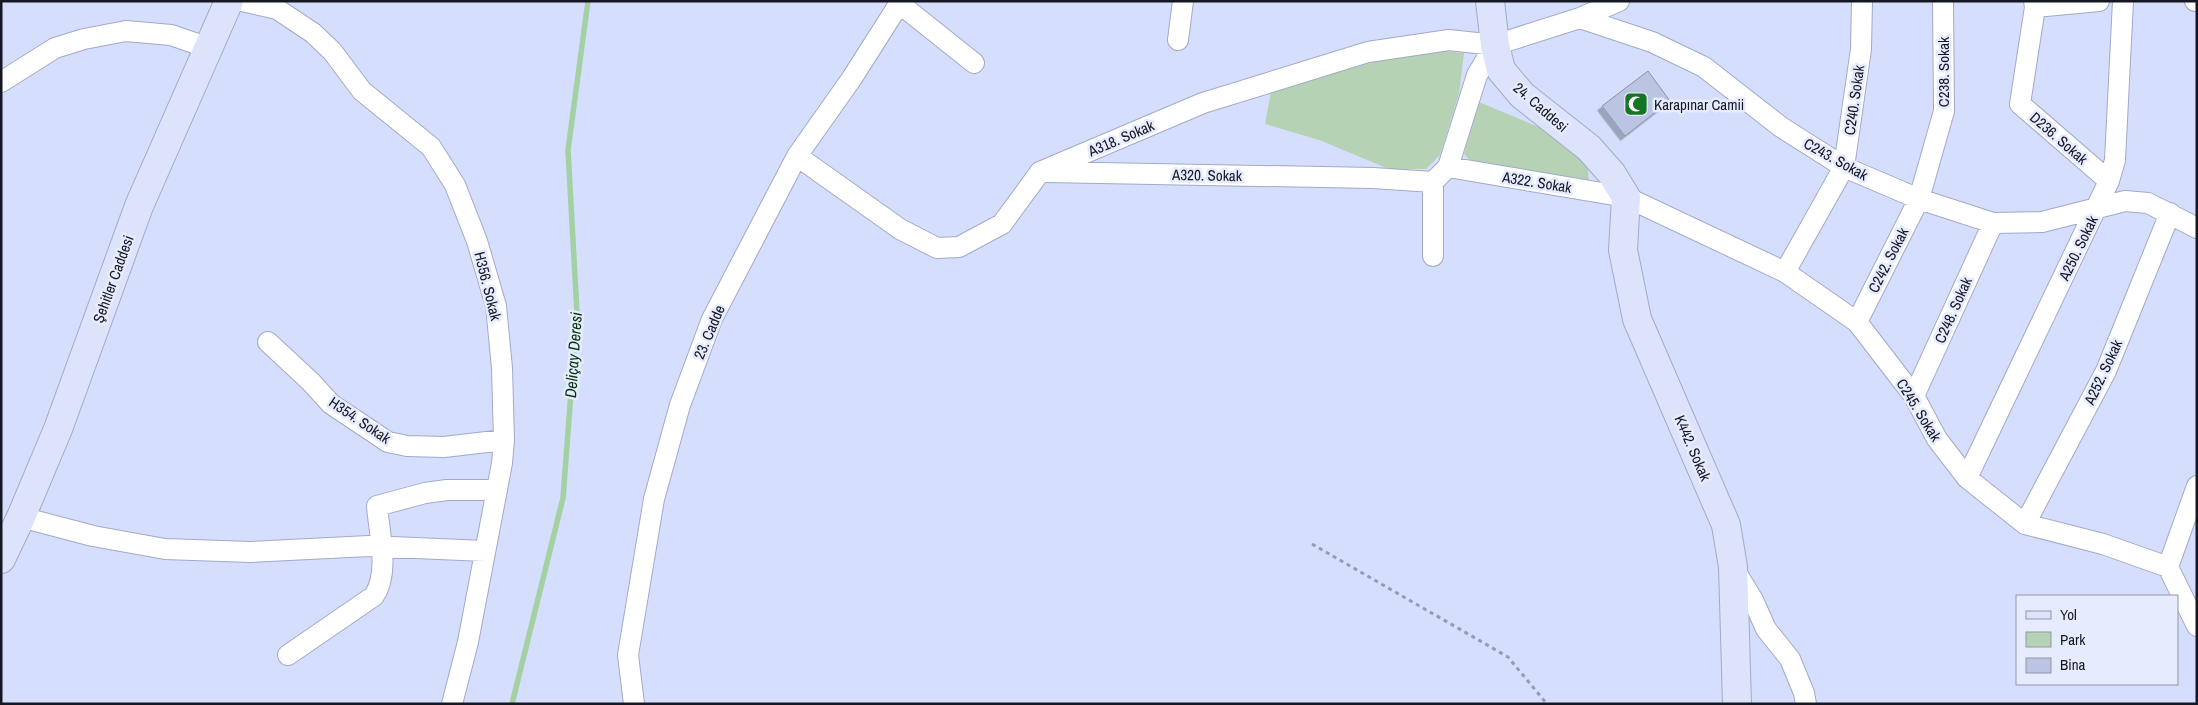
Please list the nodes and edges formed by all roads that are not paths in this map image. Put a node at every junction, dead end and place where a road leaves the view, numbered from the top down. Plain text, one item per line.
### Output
1 (229, 1) edge
2 (242, 1) edge
3 (1183, 1) edge
4 (1490, 1) edge
5 (1619, 1) edge
6 (1862, 1) edge
7 (1943, 1) edge
8 (2099, 1) edge
9 (2123, 1) edge
10 (901, 2) edge
11 (2035, 4) edge
12 (1580, 18) junction
13 (1178, 40) dead end
14 (1495, 45) junction
15 (209, 48) junction
16 (974, 63) dead end
17 (1, 82) edge
18 (797, 156) junction
19 (1448, 167) junction
20 (1844, 167) junction
21 (1040, 172) junction
22 (2109, 181) junction
23 (1433, 182) junction
24 (1626, 197) junction
25 (1919, 199) junction
26 (2096, 210) junction
27 (2170, 213) junction
28 (1992, 223) junction
29 (2197, 228) edge
30 (1433, 256) dead end
31 (1785, 272) junction
32 (1857, 322) junction
33 (268, 342) dead end
34 (1914, 396) junction
35 (504, 440) junction
36 (1967, 478) junction
37 (2197, 486) edge
38 (497, 490) junction
39 (21, 517) junction
40 (2025, 524) junction
41 (380, 546) junction
42 (485, 551) junction
43 (1, 559) edge
44 (1733, 567) junction
45 (2168, 567) junction
46 (2197, 626) edge
47 (288, 655) dead end
48 (452, 704) edge
49 (634, 704) edge
50 (1737, 704) edge
51 (1806, 704) edge

1 - 15 street, Şehitler Caddesi
2 - 35 street, H356. Sokak
3 - 13 street
4 - 14 street, 24. Caddesi
5 - 12 street
6 - 20 street, C240. Sokak
7 - 25 street, C238. Sokak
8 - 11 street
9 - 22 street, A250. Sokak
10 - 16 street
10 - 18 street, 23. Cadde
11 - 22 street, D236. Sokak
12 - 14 street
12 - 20 street, C243. Sokak
14 - 19 street
14 - 21 street, A318. Sokak
14 - 24 street, 24. Caddesi
15 - 17 street
15 - 39 street, Şehitler Caddesi
18 - 21 street
18 - 49 street, 23. Cadde
19 - 23 street
19 - 24 street, A322. Sokak
20 - 25 street, C243. Sokak
20 - 31 street, C240. Sokak
21 - 23 street, A320. Sokak
22 - 26 street, A250. Sokak
23 - 30 street
24 - 31 street, C245. Sokak
24 - 44 street, K442. Sokak
25 - 28 street, C243. Sokak
25 - 32 street, C242. Sokak
26 - 27 street, C243. Sokak
26 - 28 street, C243. Sokak
26 - 36 street, A250. Sokak
27 - 29 street, C243. Sokak
27 - 40 street, A252. Sokak
28 - 34 street, C248. Sokak
31 - 32 street, C245. Sokak
32 - 34 street, C245. Sokak
33 - 35 street, H354. Sokak
34 - 36 street, C245. Sokak
35 - 38 street, H356. Sokak
36 - 40 street, C245. Sokak
37 - 45 street
38 - 41 street
38 - 42 street, H356. Sokak
39 - 41 street
39 - 43 street, Şehitler Caddesi
40 - 45 street, C245. Sokak
41 - 42 street
41 - 47 street
42 - 48 street, H356. Sokak
44 - 50 street, K442. Sokak
44 - 51 street
45 - 46 street

